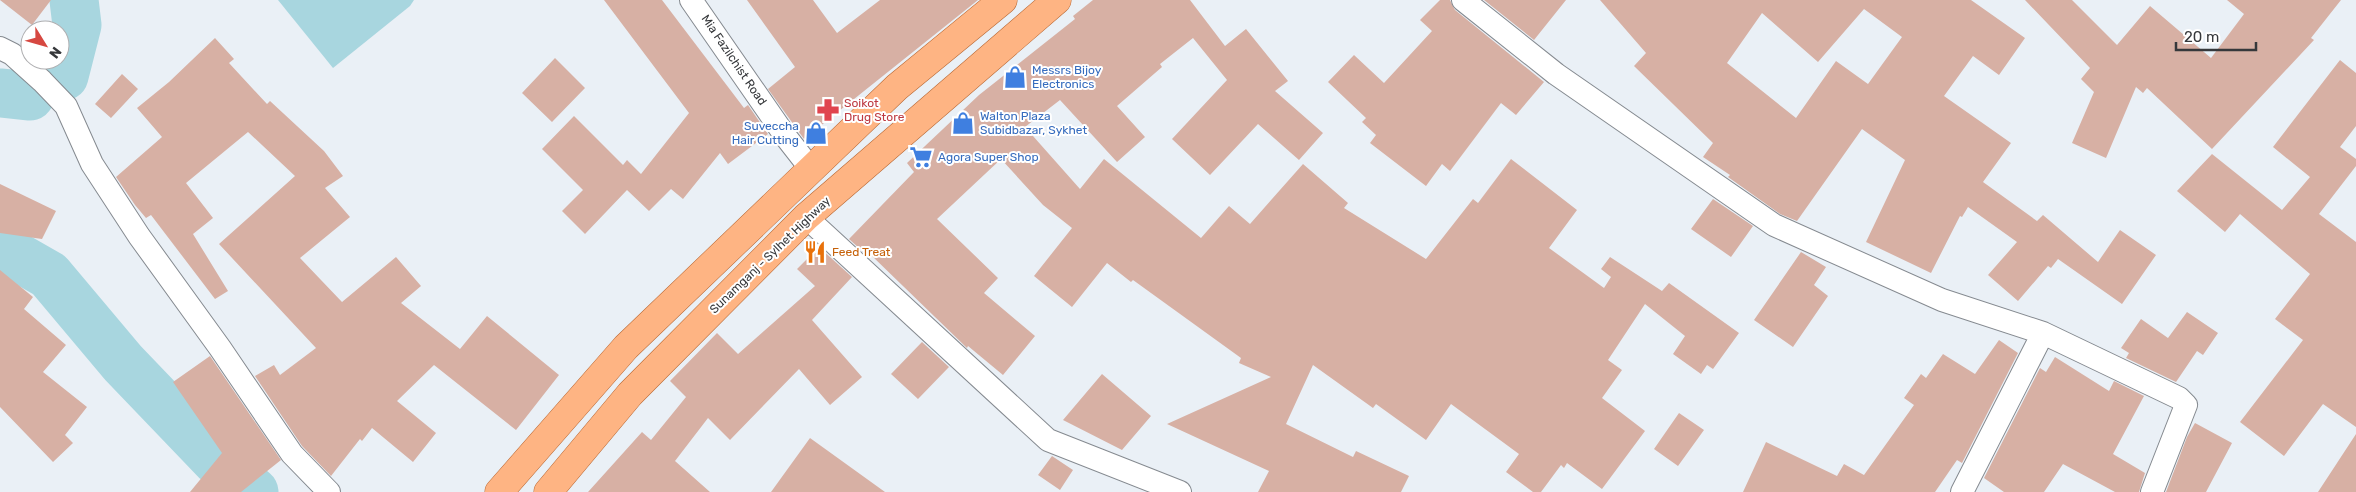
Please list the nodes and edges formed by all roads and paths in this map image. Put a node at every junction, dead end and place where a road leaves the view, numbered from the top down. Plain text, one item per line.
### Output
1 (692, 0) edge
2 (1003, 0) edge
3 (1057, 0) edge
4 (1463, 0) edge
5 (0, 48) edge
6 (811, 169) junction
7 (806, 217) junction
8 (2043, 333) junction
9 (329, 492) edge
10 (499, 492) edge
11 (548, 492) edge
12 (1180, 492) edge
13 (1962, 492) edge
14 (2152, 492) edge

1 - 6 street, Mia Fazilchist Road
2 - 6 main road
3 - 7 main road, Sunamganj - Sylhet Highway
4 - 8 street
5 - 9 street
6 - 10 main road
7 - 11 main road, Sunamganj - Sylhet Highway
7 - 12 street
8 - 13 street
8 - 14 street

